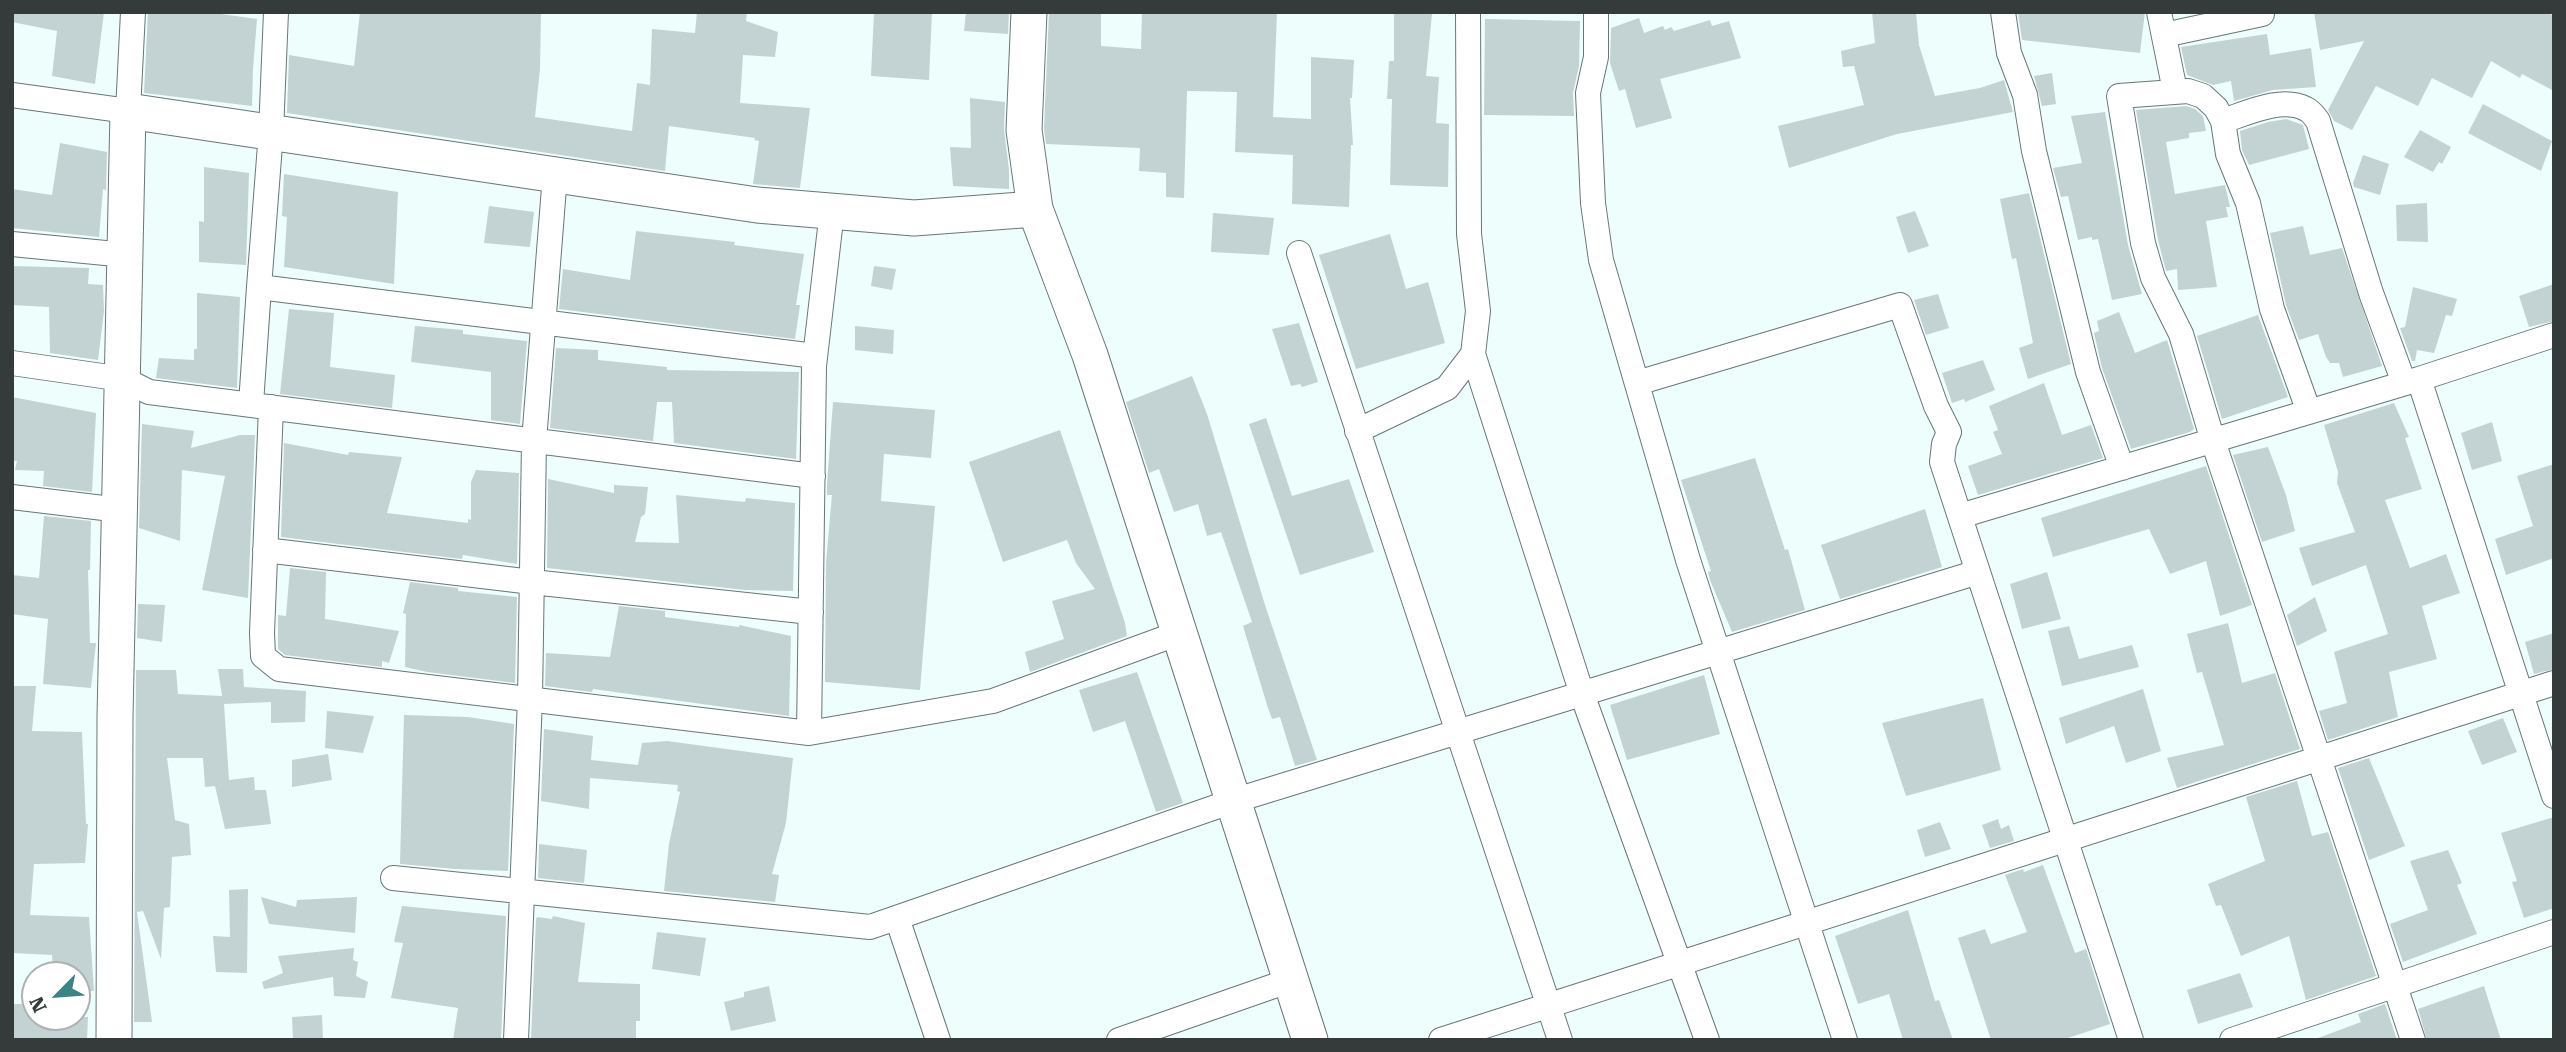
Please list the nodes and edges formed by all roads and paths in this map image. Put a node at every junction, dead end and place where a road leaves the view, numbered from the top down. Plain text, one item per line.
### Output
1 (133, 12) edge
2 (276, 12) edge
3 (1029, 12) edge
4 (1468, 12) edge
5 (1596, 12) edge
6 (2003, 12) edge
7 (2265, 13) edge
8 (2161, 24) edge
9 (2175, 91) junction
10 (12, 95) edge
11 (128, 111) junction
12 (2223, 121) junction
13 (271, 132) junction
14 (555, 175) junction
15 (1035, 209) junction
16 (832, 211) junction
17 (12, 244) edge
18 (1298, 253) dead end
19 (125, 255) junction
20 (259, 287) junction
21 (543, 322) junction
22 (2554, 335) edge
23 (1472, 354) junction
24 (815, 356) junction
25 (12, 363) edge
26 (123, 379) junction
27 (2411, 381) junction
28 (1637, 383) junction
29 (261, 406) junction
30 (2309, 412) junction
31 (1357, 431) junction
32 (2213, 440) junction
33 (534, 441) junction
34 (2122, 468) junction
35 (813, 476) junction
36 (12, 497) edge
37 (120, 510) junction
38 (1960, 516) junction
39 (265, 550) junction
40 (1978, 572) junction
41 (531, 582) junction
42 (811, 612) junction
43 (1179, 632) junction
44 (1718, 653) junction
45 (2554, 682) edge
46 (2522, 693) junction
47 (1582, 694) junction
48 (530, 699) junction
49 (1457, 731) junction
50 (809, 733) junction
51 (2318, 758) junction
52 (2554, 796) edge
53 (1233, 801) junction
54 (2066, 839) junction
55 (393, 878) dead end
56 (522, 892) junction
57 (897, 918) junction
58 (1807, 922) junction
59 (2554, 932) edge
60 (1678, 964) junction
61 (1291, 980) junction
62 (2395, 985) junction
63 (1549, 1005) junction
64 (114, 1040) edge
65 (516, 1040) edge
66 (938, 1040) edge
67 (1119, 1040) edge
68 (1310, 1040) edge
69 (1441, 1040) edge
70 (1560, 1040) edge
71 (1707, 1040) edge
72 (1845, 1040) edge
73 (2131, 1040) edge
74 (2232, 1040) edge
75 (2413, 1040) edge

1 - 11 street
2 - 13 street
3 - 15 street
4 - 23 street
5 - 28 street
6 - 34 street
7 - 8 street
8 - 9 street
9 - 12 street
9 - 32 street
10 - 11 street
11 - 13 street
11 - 19 street
12 - 27 street
12 - 30 street
13 - 14 street
13 - 20 street
14 - 16 street
14 - 21 street
15 - 16 street
15 - 43 street
16 - 24 street
17 - 19 street
18 - 31 street
19 - 26 street
20 - 21 street
20 - 29 street
21 - 24 street
21 - 33 street
22 - 27 street
23 - 31 street
23 - 47 street
24 - 35 street
25 - 26 street
26 - 29 street
26 - 37 street
27 - 30 street
27 - 46 street
28 - 38 street
28 - 44 street
29 - 33 street
29 - 39 street
30 - 32 street
31 - 49 street
32 - 34 street
32 - 51 street
33 - 35 street
33 - 41 street
34 - 38 street
35 - 42 street
36 - 37 street
37 - 64 street
38 - 40 street
39 - 41 street
39 - 48 street
40 - 44 street
40 - 54 street
41 - 42 street
41 - 48 street
42 - 50 street
43 - 50 street
43 - 53 street
44 - 47 street
44 - 58 street
45 - 46 street
46 - 51 street
46 - 52 street
47 - 49 street
47 - 60 street
48 - 50 street
48 - 56 street
49 - 53 street
49 - 63 street
51 - 54 street
51 - 62 street
53 - 57 street
53 - 61 street
54 - 58 street
54 - 73 street
55 - 56 street
56 - 57 street
56 - 65 street
57 - 66 street
58 - 60 street
58 - 72 street
59 - 62 street
60 - 63 street
60 - 71 street
61 - 67 street
61 - 68 street
62 - 74 street
62 - 75 street
63 - 69 street
63 - 70 street

